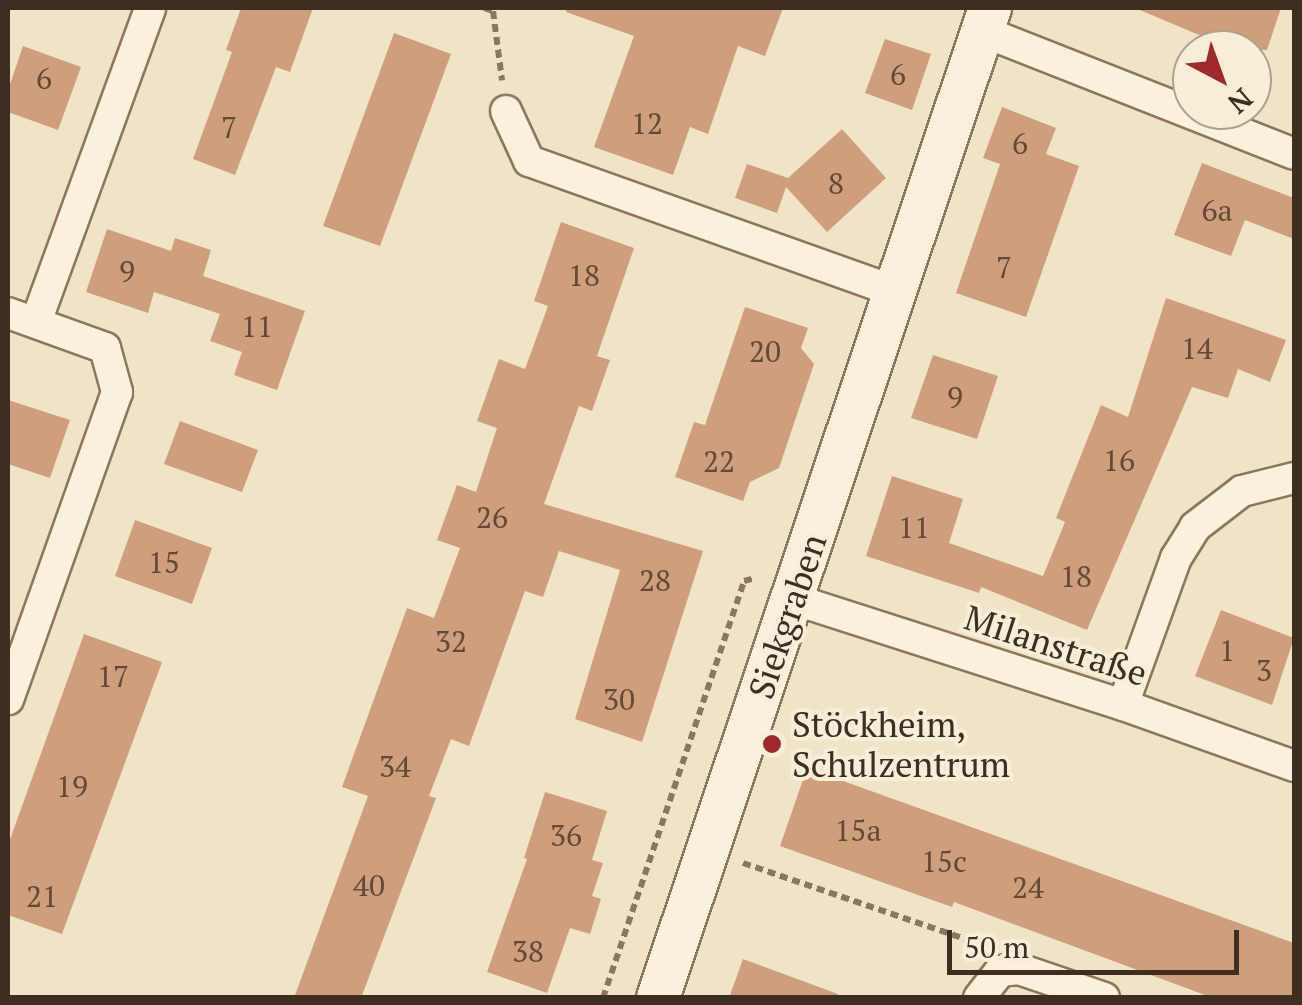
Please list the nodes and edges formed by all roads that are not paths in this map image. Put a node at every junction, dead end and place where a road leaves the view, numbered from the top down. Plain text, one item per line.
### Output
1 (150, 8) edge
2 (986, 19) edge
3 (506, 111) road end
4 (1294, 154) edge
5 (896, 292) junction
6 (22, 317) edge
7 (1294, 478) edge
8 (799, 582) junction
9 (8, 700) edge
10 (1123, 705) junction
11 (1294, 766) edge
12 (658, 998) edge
13 (979, 998) edge
14 (1104, 998) edge

1 - 6 street
2 - 4 street
2 - 5 street, Siekgraben
3 - 5 street
5 - 8 street, Siekgraben
6 - 9 street
7 - 10 street
8 - 10 street, Milanstraße
8 - 12 street, Siekgraben
10 - 11 street, Milanstraße
13 - 14 street

